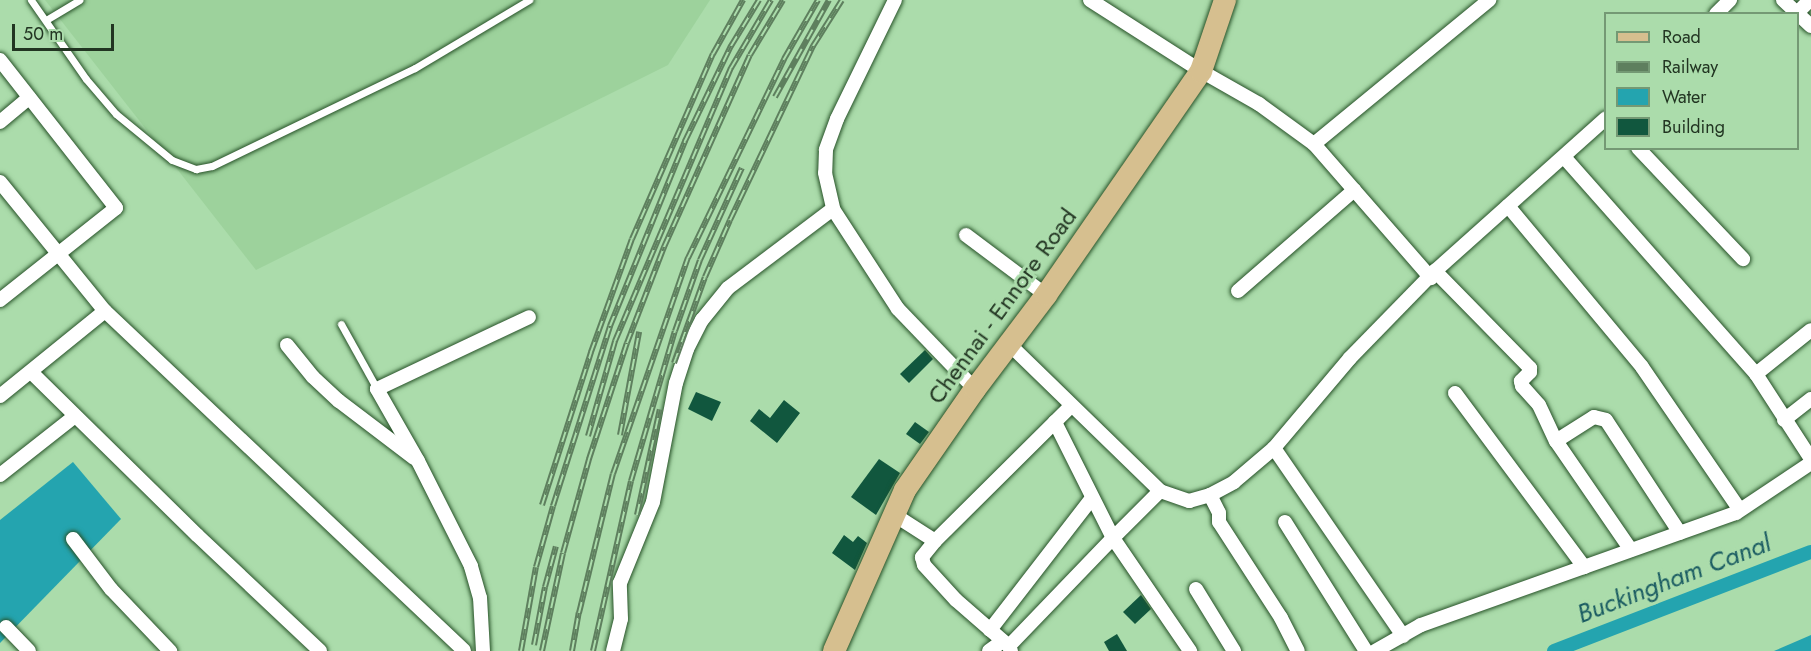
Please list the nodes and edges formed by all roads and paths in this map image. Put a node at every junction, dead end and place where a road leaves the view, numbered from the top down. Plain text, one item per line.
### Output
1 (31, 0) edge
2 (79, 0) edge
3 (529, 0) edge
4 (895, 0) edge
5 (1090, 0) edge
6 (1225, 0) edge
7 (1489, 0) edge
8 (1730, 0) edge
9 (1783, 0) edge
10 (1810, 0) edge
11 (1718, 12) edge
12 (1796, 12) edge
13 (1798, 12) edge
14 (1799, 15) edge
15 (46, 20) junction
16 (1811, 26) edge
17 (0, 60) edge
18 (1201, 72) junction
19 (29, 98) junction
20 (1604, 119) edge
21 (0, 122) edge
22 (1314, 144) junction
23 (1640, 150) edge
24 (1564, 157) junction
25 (0, 182) edge
26 (1354, 190) junction
27 (1509, 206) junction
28 (833, 209) junction
29 (966, 236) dead end
30 (59, 253) junction
31 (1743, 259) dead end
32 (1433, 274) junction
33 (3, 291) edge
34 (1238, 291) dead end
35 (1046, 295) junction
36 (105, 311) junction
37 (529, 317) dead end
38 (341, 324) dead end
39 (1811, 330) edge
40 (1009, 344) junction
41 (287, 345) dead end
42 (31, 372) junction
43 (1756, 374) junction
44 (377, 389) junction
45 (975, 389) junction
46 (1455, 393) dead end
47 (0, 396) edge
48 (1811, 399) edge
49 (1071, 406) junction
50 (75, 416) junction
51 (1784, 420) junction
52 (1055, 422) junction
53 (1556, 441) junction
54 (1274, 448) junction
55 (418, 461) junction
56 (1811, 461) edge
57 (0, 475) edge
58 (1160, 491) junction
59 (1210, 495) junction
60 (1092, 498) junction
61 (1740, 510) junction
62 (893, 514) junction
63 (1285, 522) dead end
64 (1680, 533) junction
65 (1113, 538) junction
66 (73, 539) dead end
67 (935, 541) junction
68 (1631, 550) junction
69 (1584, 567) junction
70 (1196, 589) dead end
71 (6, 627) dead end
72 (990, 630) junction
73 (1403, 636) junction
74 (1008, 646) edge
75 (29, 651) edge
76 (170, 651) edge
77 (320, 651) edge
78 (464, 651) edge
79 (483, 651) edge
80 (613, 651) edge
81 (834, 651) edge
82 (989, 651) edge
83 (1190, 651) edge
84 (1234, 651) edge
85 (1298, 651) edge
86 (1366, 651) edge
87 (1375, 651) edge

1 - 15 lane
2 - 15 lane
3 - 15 lane
4 - 28 street
5 - 18 street
6 - 18 main road, Chennai - Ennore Road
7 - 22 street
8 - 11 street
9 - 12 street
10 - 13 street
14 - 16 street
17 - 19 street
18 - 22 street
18 - 35 main road, Chennai - Ennore Road
19 - 21 street
19 - 30 street
20 - 24 street
22 - 26 street
23 - 31 street
24 - 27 street
24 - 43 street
25 - 30 street
26 - 32 street
26 - 34 street
27 - 32 street
27 - 61 street
28 - 45 street
28 - 80 street
29 - 35 street
30 - 33 street
30 - 36 street
32 - 53 street
32 - 54 street
35 - 40 main road, Chennai - Ennore Road
36 - 42 street
36 - 78 street
37 - 44 street
38 - 44 lane
39 - 43 street
40 - 45 main road, Chennai - Ennore Road
40 - 49 street
41 - 55 street
42 - 47 street
42 - 50 street
43 - 51 street
44 - 55 street
45 - 62 main road, Chennai - Ennore Road
46 - 69 street
48 - 51 street
49 - 52 street
49 - 58 street
50 - 57 street
50 - 77 street
51 - 56 street
52 - 60 street
52 - 67 street
53 - 64 street
53 - 68 street
54 - 59 street
54 - 73 street
55 - 79 street
56 - 61 street
58 - 59 street
58 - 65 street
59 - 85 street
60 - 65 street
60 - 72 street
61 - 64 street
62 - 67 street
62 - 81 main road, Chennai - Ennore Road
63 - 86 street
64 - 68 street
65 - 74 street
65 - 83 street
66 - 76 street
67 - 72 street
68 - 69 street
69 - 73 street
70 - 84 street
71 - 75 street
72 - 74 street
73 - 87 street
74 - 82 street

